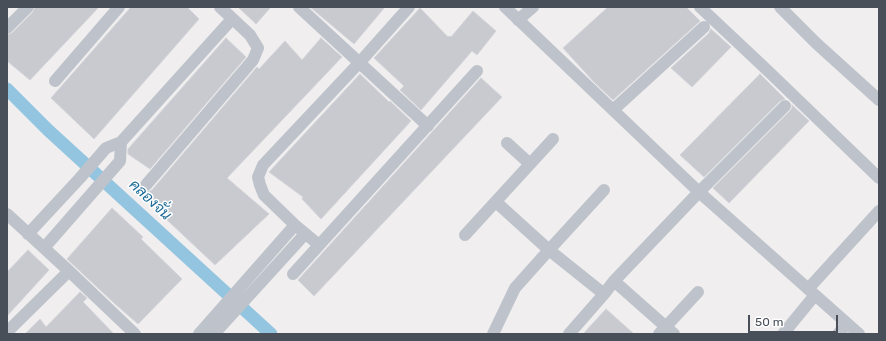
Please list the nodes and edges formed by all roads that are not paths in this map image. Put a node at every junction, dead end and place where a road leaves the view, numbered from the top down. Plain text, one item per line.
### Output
1 (28, 7) edge
2 (119, 7) edge
3 (220, 7) edge
4 (299, 7) edge
5 (409, 7) edge
6 (505, 7) edge
7 (533, 7) edge
8 (700, 7) edge
9 (780, 7) edge
10 (232, 18) junction
11 (518, 20) junction
12 (704, 27) dead end
13 (7, 28) edge
14 (360, 62) junction
15 (477, 71) dead end
16 (55, 81) dead end
17 (879, 100) edge
18 (785, 106) dead end
19 (613, 110) junction
20 (428, 126) junction
21 (554, 139) dead end
22 (121, 142) junction
23 (507, 143) dead end
24 (530, 164) junction
25 (879, 178) edge
26 (146, 185) dead end
27 (604, 190) dead end
28 (699, 192) junction
29 (496, 202) junction
30 (879, 211) edge
31 (7, 214) edge
32 (295, 225) junction
33 (28, 234) junction
34 (305, 234) junction
35 (466, 235) dead end
36 (319, 245) junction
37 (44, 248) junction
38 (549, 250) junction
39 (69, 271) junction
40 (293, 274) dead end
41 (614, 281) junction
42 (245, 291) junction
43 (698, 292) dead end
44 (811, 292) junction
45 (604, 294) junction
46 (847, 324) junction
47 (215, 327) edge
48 (666, 331) edge
49 (7, 332) edge
50 (135, 334) edge
51 (199, 334) edge
52 (492, 334) edge
53 (569, 334) edge
54 (783, 334) edge
55 (838, 334) edge
56 (859, 334) edge

1 - 13 street
2 - 16 street
3 - 10 street
4 - 14 street
5 - 14 street
6 - 11 street
7 - 11 street
8 - 25 street
9 - 17 street
10 - 22 street
10 - 26 street
11 - 19 street
12 - 19 street
14 - 20 street
14 - 32 street
15 - 20 street
18 - 28 street
19 - 28 street
20 - 36 street
21 - 24 street
22 - 33 street
22 - 37 street
23 - 24 street
24 - 29 street
27 - 38 street
28 - 41 street
28 - 44 street
29 - 35 street
29 - 38 street
30 - 44 street
31 - 33 street
32 - 34 street
32 - 42 street
33 - 37 street
34 - 36 street
34 - 42 street
36 - 40 street
37 - 39 street
38 - 45 street
38 - 52 street
39 - 49 street
39 - 50 street
41 - 45 street
41 - 48 street
42 - 47 street
43 - 48 street
44 - 46 street
44 - 54 street
45 - 53 street
46 - 55 street
46 - 56 street
47 - 51 street

